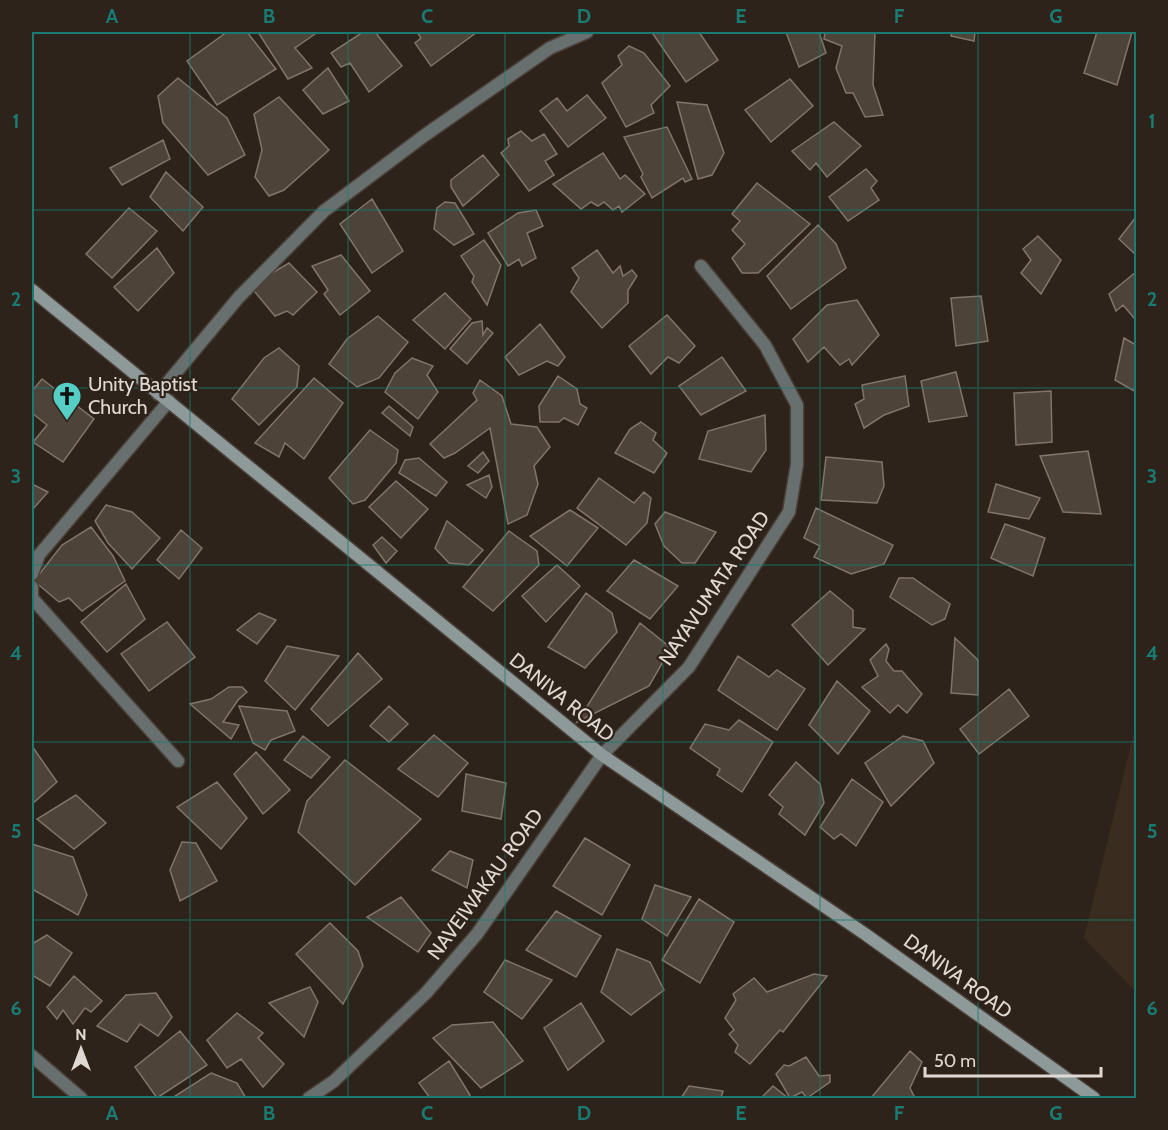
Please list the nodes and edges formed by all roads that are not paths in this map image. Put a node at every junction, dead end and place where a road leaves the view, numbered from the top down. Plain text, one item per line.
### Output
1 (587, 32) edge
2 (701, 266) dead end
3 (32, 290) edge
4 (158, 394) junction
5 (169, 401) junction
6 (32, 574) edge
7 (32, 587) edge
8 (602, 755) junction
9 (178, 761) dead end
10 (32, 1056) edge
11 (81, 1098) edge
12 (309, 1098) edge
13 (1094, 1098) edge

1 - 4 street
2 - 8 street, NAYAVUMATA ROAD
3 - 4 main road, DANIVA ROAD
4 - 5 main road, DANIVA ROAD
5 - 6 street
5 - 8 main road, DANIVA ROAD
7 - 9 street
8 - 12 street, NAVEIWAKAU ROAD
8 - 13 main road, DANIVA ROAD
10 - 11 street

